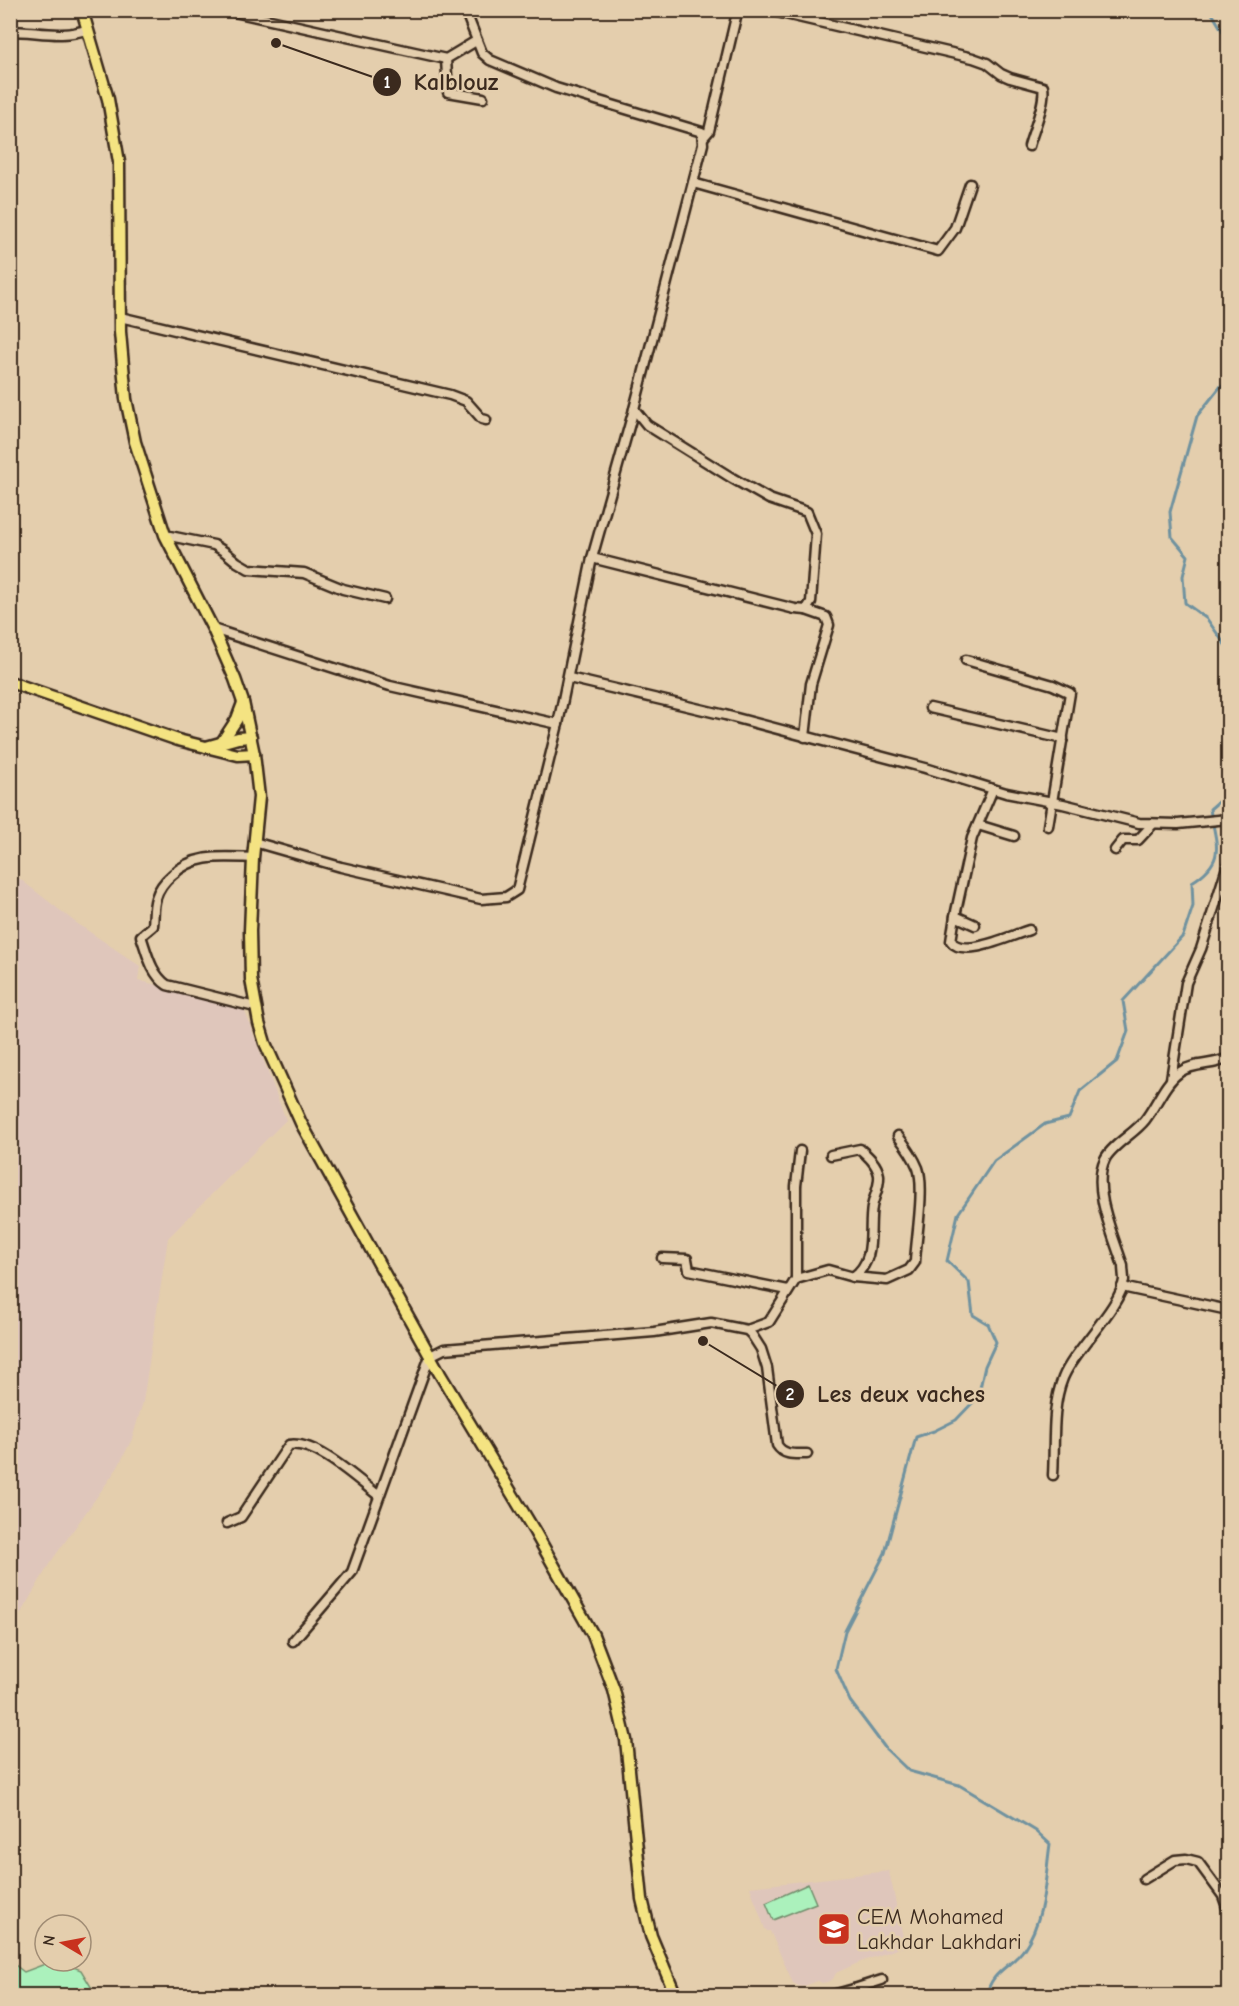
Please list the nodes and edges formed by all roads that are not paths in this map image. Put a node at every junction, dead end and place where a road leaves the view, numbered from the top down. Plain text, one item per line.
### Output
1 (82, 10) edge
2 (225, 10) edge
3 (465, 10) edge
4 (768, 10) edge
5 (738, 13) edge
6 (88, 29) junction
7 (10, 31) edge
8 (476, 41) junction
9 (446, 59) junction
10 (483, 98) dead end
11 (702, 138) junction
12 (1029, 146) dead end
13 (693, 183) junction
14 (970, 184) dead end
15 (120, 317) junction
16 (634, 409) junction
17 (486, 420) dead end
18 (165, 535) junction
19 (592, 558) junction
20 (385, 599) dead end
21 (806, 610) junction
22 (213, 629) junction
23 (966, 660) dead end
24 (568, 678) junction
25 (12, 684) edge
26 (243, 702) junction
27 (930, 708) dead end
28 (558, 724) junction
29 (251, 737) junction
30 (805, 737) junction
31 (1063, 739) junction
32 (224, 747) junction
33 (254, 754) junction
34 (257, 773) junction
35 (993, 789) junction
36 (1051, 801) junction
37 (1228, 819) edge
38 (1153, 824) junction
39 (978, 825) junction
40 (1048, 826) dead end
41 (1228, 830) edge
42 (1014, 836) dead end
43 (254, 842) junction
44 (1115, 850) dead end
45 (253, 858) junction
46 (1228, 864) edge
47 (955, 916) junction
48 (975, 925) dead end
49 (1029, 930) dead end
50 (255, 1007) junction
51 (1228, 1058) edge
52 (1171, 1079) junction
53 (898, 1136) dead end
54 (801, 1151) dead end
55 (831, 1155) dead end
56 (662, 1258) dead end
57 (853, 1277) junction
58 (796, 1279) junction
59 (1122, 1287) junction
60 (788, 1290) junction
61 (1228, 1310) edge
62 (747, 1330) junction
63 (430, 1356) junction
64 (807, 1454) dead end
65 (1053, 1475) dead end
66 (379, 1496) junction
67 (227, 1523) dead end
68 (293, 1641) dead end
69 (1144, 1879) dead end
70 (1228, 1910) edge
71 (882, 1980) dead end
72 (855, 1992) edge
73 (676, 1995) edge
74 (829, 1995) edge

1 - 6 main road
2 - 9 street
3 - 8 street
4 - 12 street
5 - 11 street
6 - 7 street
6 - 15 main road
8 - 9 street
8 - 11 street
9 - 10 street
11 - 13 street
13 - 14 street
13 - 16 street
15 - 17 street
15 - 18 main road
16 - 19 street
16 - 21 street
18 - 20 street
18 - 22 main road
19 - 21 street
19 - 24 street
21 - 30 street
22 - 26 main road
22 - 28 street
23 - 31 street
24 - 28 street
24 - 30 street
25 - 32 main road
26 - 29 main road
26 - 32 main road
27 - 31 street
28 - 43 street
29 - 32 main road
29 - 33 main road
30 - 35 street
31 - 36 street
32 - 33 main road
32 - 34 main road
33 - 34 main road
34 - 43 main road
35 - 36 street
35 - 39 street
36 - 38 street
36 - 40 street
37 - 38 street
37 - 41 street
38 - 44 street
39 - 42 street
39 - 47 street
43 - 45 main road
45 - 50 main road
45 - 50 street
46 - 52 street
47 - 48 street
47 - 49 street
50 - 63 main road
51 - 52 street
52 - 59 street
53 - 57 street
54 - 58 street
55 - 57 street
56 - 60 street
57 - 58 street
58 - 60 street
59 - 61 street
59 - 65 street
60 - 62 street
62 - 63 street
62 - 64 street
63 - 66 street
63 - 73 main road
66 - 67 street
66 - 68 street
69 - 70 street
71 - 72 street
72 - 74 street

